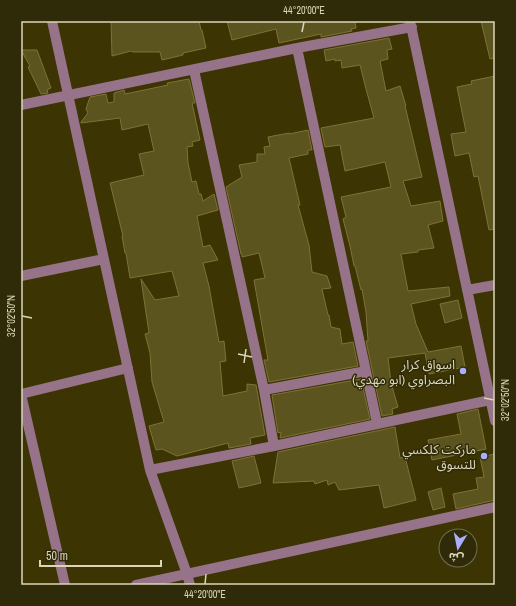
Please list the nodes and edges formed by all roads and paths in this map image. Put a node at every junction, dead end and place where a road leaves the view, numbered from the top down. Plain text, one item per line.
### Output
1 (52, 21) edge
2 (411, 24) edge
3 (297, 48) junction
4 (194, 70) junction
5 (68, 95) junction
6 (21, 105) edge
7 (104, 259) junction
8 (21, 276) edge
9 (495, 285) edge
10 (467, 290) junction
11 (128, 368) junction
12 (366, 372) junction
13 (264, 390) junction
14 (21, 394) edge
15 (493, 399) edge
16 (495, 421) edge
17 (377, 423) junction
18 (274, 446) junction
19 (150, 470) junction
20 (495, 507) edge
21 (187, 574) junction
22 (65, 585) edge
23 (136, 585) edge
24 (190, 585) edge

1 - 5 street
2 - 3 street
2 - 10 street
3 - 4 street
3 - 12 street
4 - 5 street
4 - 13 street
5 - 6 street
5 - 7 street
7 - 8 street
7 - 11 street
9 - 10 street
10 - 15 street
11 - 14 street
11 - 19 street
12 - 13 street
12 - 17 street
13 - 18 street
14 - 22 street
15 - 16 street
15 - 17 street
17 - 18 street
18 - 19 street
19 - 21 street
20 - 21 street
21 - 23 street
21 - 24 street

